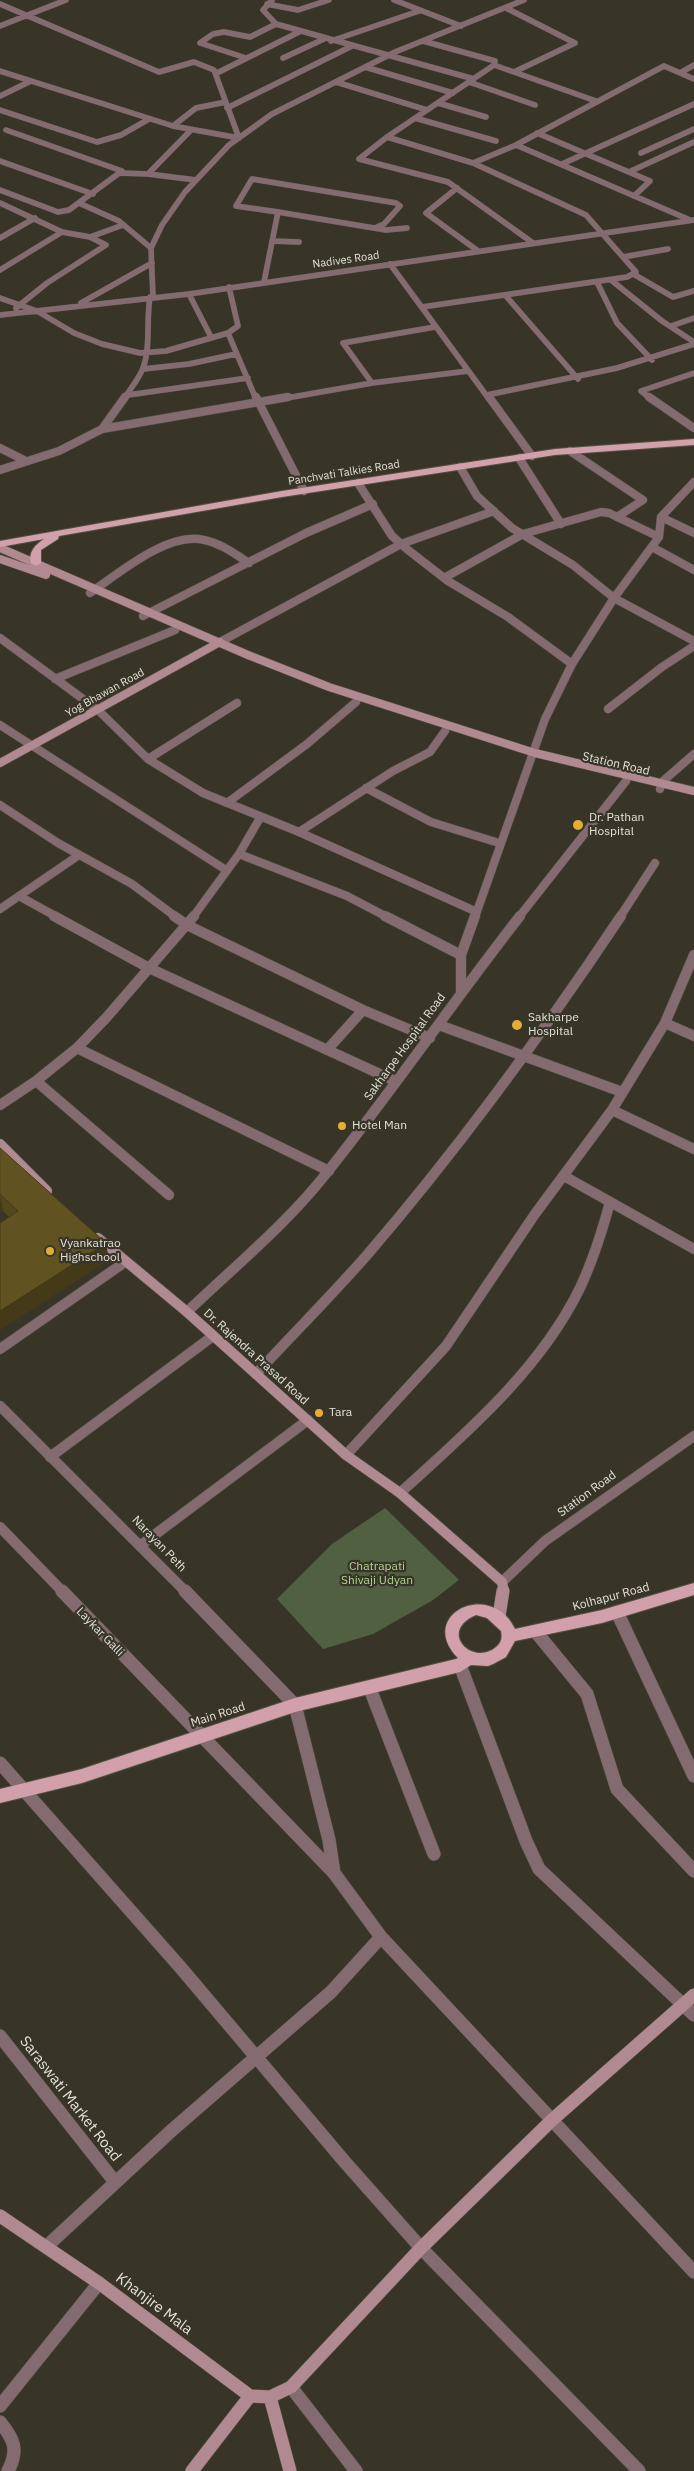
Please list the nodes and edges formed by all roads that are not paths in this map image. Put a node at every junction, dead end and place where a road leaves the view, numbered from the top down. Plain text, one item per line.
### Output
1 (66, 0) edge
2 (329, 0) edge
3 (394, 0) edge
4 (524, 0) edge
5 (9, 2) dead end
6 (269, 2) edge
7 (1, 5) edge
8 (506, 8) junction
9 (418, 11) junction
10 (27, 15) junction
11 (276, 24) junction
12 (0, 26) edge
13 (461, 26) junction
14 (299, 32) junction
15 (324, 39) junction
16 (331, 41) junction
17 (423, 41) junction
18 (352, 46) junction
19 (390, 54) junction
20 (246, 58) junction
21 (283, 58) dead end
22 (694, 65) edge
23 (494, 66) junction
24 (365, 68) junction
25 (0, 71) edge
26 (217, 72) junction
27 (514, 72) junction
28 (680, 73) junction
29 (694, 79) edge
30 (472, 80) junction
31 (31, 81) junction
32 (336, 82) junction
33 (453, 93) junction
34 (0, 96) edge
35 (596, 102) junction
36 (438, 103) junction
37 (694, 104) edge
38 (226, 105) junction
39 (535, 105) dead end
40 (0, 110) edge
41 (427, 110) junction
42 (486, 117) dead end
43 (415, 118) junction
44 (28, 119) junction
45 (148, 119) junction
46 (21, 123) dead end
47 (13, 126) dead end
48 (173, 126) junction
49 (694, 129) edge
50 (192, 130) junction
51 (3, 131) edge
52 (537, 133) junction
53 (387, 136) junction
54 (239, 138) junction
55 (496, 141) dead end
56 (694, 142) edge
57 (516, 144) junction
58 (641, 152) dead end
59 (584, 153) junction
60 (0, 161) edge
61 (473, 163) junction
62 (562, 164) junction
63 (629, 172) junction
64 (120, 173) junction
65 (148, 174) junction
66 (196, 180) junction
67 (456, 188) junction
68 (0, 190) edge
69 (93, 194) junction
70 (634, 196) junction
71 (79, 203) junction
72 (0, 204) edge
73 (278, 212) junction
74 (36, 218) junction
75 (692, 221) edge
76 (123, 225) junction
77 (375, 228) junction
78 (408, 228) dead end
79 (62, 232) junction
80 (603, 234) junction
81 (90, 237) junction
82 (0, 238) edge
83 (272, 241) junction
84 (299, 242) dead end
85 (533, 243) junction
86 (151, 248) junction
87 (668, 249) dead end
88 (478, 251) junction
89 (623, 257) junction
90 (152, 263) junction
91 (390, 264) junction
92 (0, 270) edge
93 (635, 275) junction
94 (611, 280) junction
95 (264, 282) junction
96 (597, 282) junction
97 (229, 288) junction
98 (694, 291) edge
99 (189, 294) junction
100 (506, 296) junction
101 (151, 297) junction
102 (0, 298) edge
103 (20, 305) junction
104 (75, 306) junction
105 (422, 307) junction
106 (37, 311) junction
107 (1, 316) edge
108 (694, 318) edge
109 (671, 326) junction
110 (435, 327) junction
111 (228, 333) junction
112 (212, 337) junction
113 (694, 343) edge
114 (147, 352) junction
115 (236, 354) junction
116 (652, 360) junction
117 (143, 370) junction
118 (468, 370) junction
119 (694, 373) edge
120 (248, 378) junction
121 (578, 379) junction
122 (372, 383) junction
123 (128, 395) junction
124 (486, 395) junction
125 (259, 403) junction
126 (694, 428) edge
127 (102, 429) junction
128 (694, 442) edge
129 (0, 448) edge
130 (570, 451) junction
131 (532, 456) junction
132 (519, 458) junction
133 (26, 462) junction
134 (460, 467) junction
135 (0, 470) edge
136 (694, 482) edge
137 (358, 483) junction
138 (304, 491) junction
139 (690, 493) edge
140 (373, 504) junction
141 (494, 511) junction
142 (617, 517) junction
143 (661, 517) junction
144 (561, 524) junction
145 (66, 532) junction
146 (694, 533) edge
147 (523, 534) junction
148 (658, 537) junction
149 (0, 544) edge
150 (401, 544) junction
151 (652, 547) junction
152 (0, 548) edge
153 (0, 559) edge
154 (36, 563) junction
155 (249, 563) junction
156 (694, 570) edge
157 (444, 578) junction
158 (93, 591) junction
159 (614, 598) junction
160 (146, 614) junction
161 (175, 630) junction
162 (0, 638) edge
163 (694, 641) edge
164 (216, 644) junction
165 (694, 646) edge
166 (572, 664) junction
167 (55, 679) junction
168 (356, 702) junction
169 (237, 703) dead end
170 (608, 709) dead end
171 (98, 710) junction
172 (0, 725) edge
173 (445, 731) junction
174 (32, 746) junction
175 (694, 754) edge
176 (533, 755) junction
177 (148, 759) junction
178 (0, 763) edge
179 (626, 781) junction
180 (661, 785) junction
181 (366, 788) junction
182 (694, 791) edge
183 (694, 797) edge
184 (227, 803) junction
185 (0, 805) edge
186 (260, 818) junction
187 (300, 832) junction
188 (499, 844) junction
189 (239, 854) junction
190 (79, 855) junction
191 (655, 863) dead end
192 (226, 870) junction
193 (19, 896) junction
194 (0, 909) edge
195 (477, 912) junction
196 (187, 926) junction
197 (461, 955) junction
198 (694, 955) edge
199 (149, 968) junction
200 (690, 978) edge
201 (461, 991) junction
202 (363, 1010) junction
203 (665, 1024) junction
204 (439, 1025) junction
205 (694, 1036) edge
206 (430, 1038) junction
207 (77, 1048) junction
208 (328, 1050) junction
209 (524, 1057) junction
210 (36, 1081) junction
211 (395, 1081) junction
212 (622, 1092) junction
213 (0, 1105) edge
214 (612, 1110) junction
215 (0, 1144) edge
216 (694, 1149) edge
217 (329, 1171) junction
218 (564, 1176) junction
219 (170, 1195) dead end
220 (56, 1200) edge
221 (610, 1202) junction
222 (90, 1231) edge
223 (694, 1249) edge
224 (125, 1262) junction
225 (186, 1312) junction
226 (213, 1336) junction
227 (0, 1349) edge
228 (256, 1374) junction
229 (0, 1406) edge
230 (308, 1420) junction
231 (694, 1436) edge
232 (346, 1455) junction
233 (50, 1457) junction
234 (400, 1493) junction
235 (0, 1527) edge
236 (141, 1545) junction
237 (502, 1582) junction
238 (693, 1592) edge
239 (617, 1612) junction
240 (499, 1616) junction
241 (536, 1632) junction
242 (509, 1636) junction
243 (459, 1664) junction
244 (370, 1689) junction
245 (295, 1705) junction
246 (200, 1737) junction
247 (0, 1763) edge
248 (694, 1776) edge
249 (23, 1790) junction
250 (0, 1796) edge
251 (434, 1854) dead end
252 (694, 1871) edge
253 (334, 1873) junction
254 (381, 1937) junction
255 (689, 1999) edge
256 (694, 2015) edge
257 (0, 2036) edge
258 (257, 2056) junction
259 (552, 2120) junction
260 (115, 2182) junction
261 (0, 2216) edge
262 (46, 2246) junction
263 (421, 2248) junction
264 (694, 2272) edge
265 (99, 2283) junction
266 (291, 2387) junction
267 (250, 2396) junction
268 (270, 2398) junction
269 (0, 2406) edge
270 (0, 2422) edge
271 (8, 2471) edge
272 (192, 2471) edge
273 (290, 2471) edge
274 (356, 2471) edge
275 (639, 2471) edge

1 - 10 street
2 - 6 street
3 - 9 street
4 - 8 street
5 - 7 street
6 - 11 street
7 - 10 street
8 - 13 street
8 - 27 street
9 - 13 street
9 - 16 street
10 - 12 street
10 - 26 street
11 - 14 street
11 - 20 street
13 - 17 street
14 - 15 street
14 - 20 street
15 - 16 street
15 - 21 street
16 - 18 street
17 - 19 street
17 - 23 street
18 - 19 street
18 - 38 street
19 - 24 street
19 - 30 street
20 - 26 street
22 - 28 street
23 - 27 street
23 - 30 street
24 - 32 street
24 - 33 street
25 - 31 street
26 - 38 street
27 - 35 street
28 - 29 street
28 - 35 street
30 - 33 street
30 - 39 street
31 - 34 street
31 - 45 street
32 - 41 street
32 - 54 street
33 - 36 street
35 - 52 street
36 - 41 street
36 - 42 street
37 - 59 street
38 - 48 street
38 - 54 street
40 - 44 street
41 - 43 street
43 - 53 street
43 - 55 street
44 - 45 street
44 - 46 street
45 - 48 street
47 - 51 street
48 - 50 street
49 - 58 street
50 - 54 street
50 - 65 street
51 - 64 street
52 - 57 street
52 - 59 street
53 - 61 street
53 - 67 street
54 - 66 street
56 - 63 street
57 - 61 street
57 - 62 street
59 - 62 street
59 - 63 street
60 - 69 street
61 - 80 street
62 - 70 street
63 - 70 street
64 - 65 street
64 - 69 street
65 - 66 street
66 - 86 street
67 - 85 street
67 - 88 street
68 - 71 street
69 - 71 street
70 - 75 street
71 - 76 street
72 - 74 street
73 - 77 street
73 - 77 street
73 - 83 street
74 - 79 street
74 - 82 street
75 - 80 street, Nadives Road
76 - 81 street
76 - 86 street
77 - 78 street
79 - 81 street
79 - 92 street
80 - 85 street, Nadives Road
80 - 89 street
81 - 103 street
83 - 84 street
83 - 95 street
85 - 88 street, Nadives Road
86 - 90 street
87 - 89 street
88 - 91 street, Nadives Road
89 - 93 street
90 - 101 street
90 - 104 street
91 - 95 street, Nadives Road
91 - 105 street
93 - 94 street
93 - 98 street
94 - 96 street
94 - 109 street
95 - 97 street, Nadives Road
96 - 100 street
96 - 116 street
97 - 99 street, Nadives Road
97 - 111 street
99 - 101 street, Nadives Road
99 - 112 street
100 - 105 street
100 - 121 street
101 - 104 street, Nadives Road
101 - 114 street
102 - 103 street
103 - 106 street
103 - 107 street
104 - 106 street, Nadives Road
105 - 110 street
106 - 107 street, Nadives Road
106 - 114 street
108 - 109 street
109 - 113 street
110 - 118 street
110 - 122 street
111 - 112 street
111 - 115 street
112 - 114 street
113 - 116 street
114 - 117 street
115 - 117 street
115 - 120 street
116 - 121 street
117 - 123 street
118 - 122 street
118 - 124 street
119 - 126 street
120 - 123 street
120 - 125 street
121 - 124 street
122 - 125 street
123 - 127 street
124 - 131 street
125 - 127 street
125 - 138 street
127 - 133 street
128 - 130 main road, Panchvati Talkies Road
129 - 133 street
130 - 131 main road, Panchvati Talkies Road
130 - 142 street
131 - 132 main road, Panchvati Talkies Road
132 - 134 main road, Panchvati Talkies Road
132 - 144 street
133 - 135 street
134 - 137 main road, Panchvati Talkies Road
134 - 141 street
136 - 139 street
137 - 138 main road, Panchvati Talkies Road
137 - 140 street
138 - 145 main road, Panchvati Talkies Road
139 - 143 street
140 - 150 street
140 - 155 street
141 - 147 street
141 - 150 street
142 - 144 street
142 - 148 street
143 - 146 street
143 - 148 street
144 - 147 street
145 - 149 main road, Panchvati Talkies Road
145 - 154 main road
147 - 157 street
147 - 159 street
148 - 151 street
150 - 157 street
150 - 164 street
151 - 156 street
151 - 159 street
152 - 154 main road
153 - 158 main road
154 - 158 main road
155 - 158 street
155 - 160 street
157 - 166 street
158 - 160 main road
159 - 163 street
159 - 166 street
160 - 161 main road
160 - 164 main road
161 - 164 main road
161 - 167 street
162 - 167 street
164 - 168 main road
164 - 171 main road, Yog Bhawan Road
164 - 176 main road
165 - 170 street
166 - 176 street
167 - 171 street
168 - 173 main road
168 - 184 street
169 - 177 street
171 - 174 main road, Yog Bhawan Road
171 - 177 street
172 - 174 street
173 - 176 main road
173 - 181 street
174 - 178 main road, Yog Bhawan Road
174 - 192 street
175 - 180 street
176 - 179 main road, Station Road
176 - 180 main road, Station Road
176 - 188 street
177 - 184 street
179 - 180 main road, Station Road
179 - 201 street, Sakharpe Hospital Road
180 - 182 main road, Station Road
180 - 183 main road, Station Road
181 - 187 street
181 - 188 street
184 - 186 street
185 - 190 street
186 - 187 street
186 - 189 street
187 - 195 street
188 - 195 street
189 - 192 street
189 - 197 street
190 - 193 street
190 - 196 street
191 - 209 street
192 - 196 street
193 - 194 street
193 - 199 street
195 - 197 street
196 - 199 street
196 - 202 street
197 - 201 street
198 - 200 street
199 - 207 street
199 - 208 street
200 - 203 street
201 - 204 street, Sakharpe Hospital Road
202 - 206 street
202 - 208 street
203 - 205 street
203 - 212 street
204 - 206 street, Sakharpe Hospital Road
204 - 209 street
206 - 211 street, Sakharpe Hospital Road
207 - 210 street
207 - 217 street
208 - 211 street
209 - 212 street
209 - 228 street
210 - 213 street
210 - 219 street
211 - 217 street, Sakharpe Hospital Road
212 - 214 street
214 - 216 street
214 - 218 street
215 - 220 main road
217 - 225 street, Sakharpe Hospital Road
218 - 221 street
218 - 232 street
221 - 223 street
221 - 234 street
222 - 224 main road, Dr. Rajendra Prasad Road
224 - 225 main road, Dr. Rajendra Prasad Road
224 - 227 street
225 - 226 main road, Dr. Rajendra Prasad Road
226 - 228 main road, Dr. Rajendra Prasad Road
226 - 233 street
228 - 230 main road, Dr. Rajendra Prasad Road
229 - 233 street, Narayan Peth
230 - 232 main road, Dr. Rajendra Prasad Road
230 - 236 street
231 - 237 street, Station Road
232 - 234 main road, Dr. Rajendra Prasad Road
233 - 236 street, Narayan Peth
234 - 237 main road, Dr. Rajendra Prasad Road
235 - 246 street, Laykar Galli
236 - 245 street, Narayan Peth
237 - 240 main road
238 - 239 main road, Kolhapur Road
239 - 241 main road, Kolhapur Road
239 - 248 street
240 - 242 main road
240 - 243 main road
241 - 242 main road, Kolhapur Road
241 - 252 street
242 - 243 main road
243 - 244 main road, Main Road
243 - 255 street
244 - 245 main road, Main Road
244 - 251 street
245 - 246 main road, Main Road
245 - 253 street
246 - 249 main road, Main Road
246 - 253 street, Laykar Galli
247 - 249 street
249 - 250 main road, Main Road
249 - 258 street
253 - 254 street, Laykar Galli
254 - 258 street
254 - 259 street, Laykar Galli
255 - 256 street
255 - 259 main road
257 - 260 street, Saraswati Market Road
258 - 260 street
258 - 263 street
259 - 263 main road
259 - 264 street, Laykar Galli
260 - 262 street
261 - 262 main road, Khanjire Mala
262 - 265 main road, Khanjire Mala
263 - 266 main road
263 - 275 street
265 - 267 main road, Khanjire Mala
265 - 269 street
266 - 268 main road
266 - 274 street
267 - 268 main road
267 - 272 main road
268 - 273 main road
270 - 271 street

